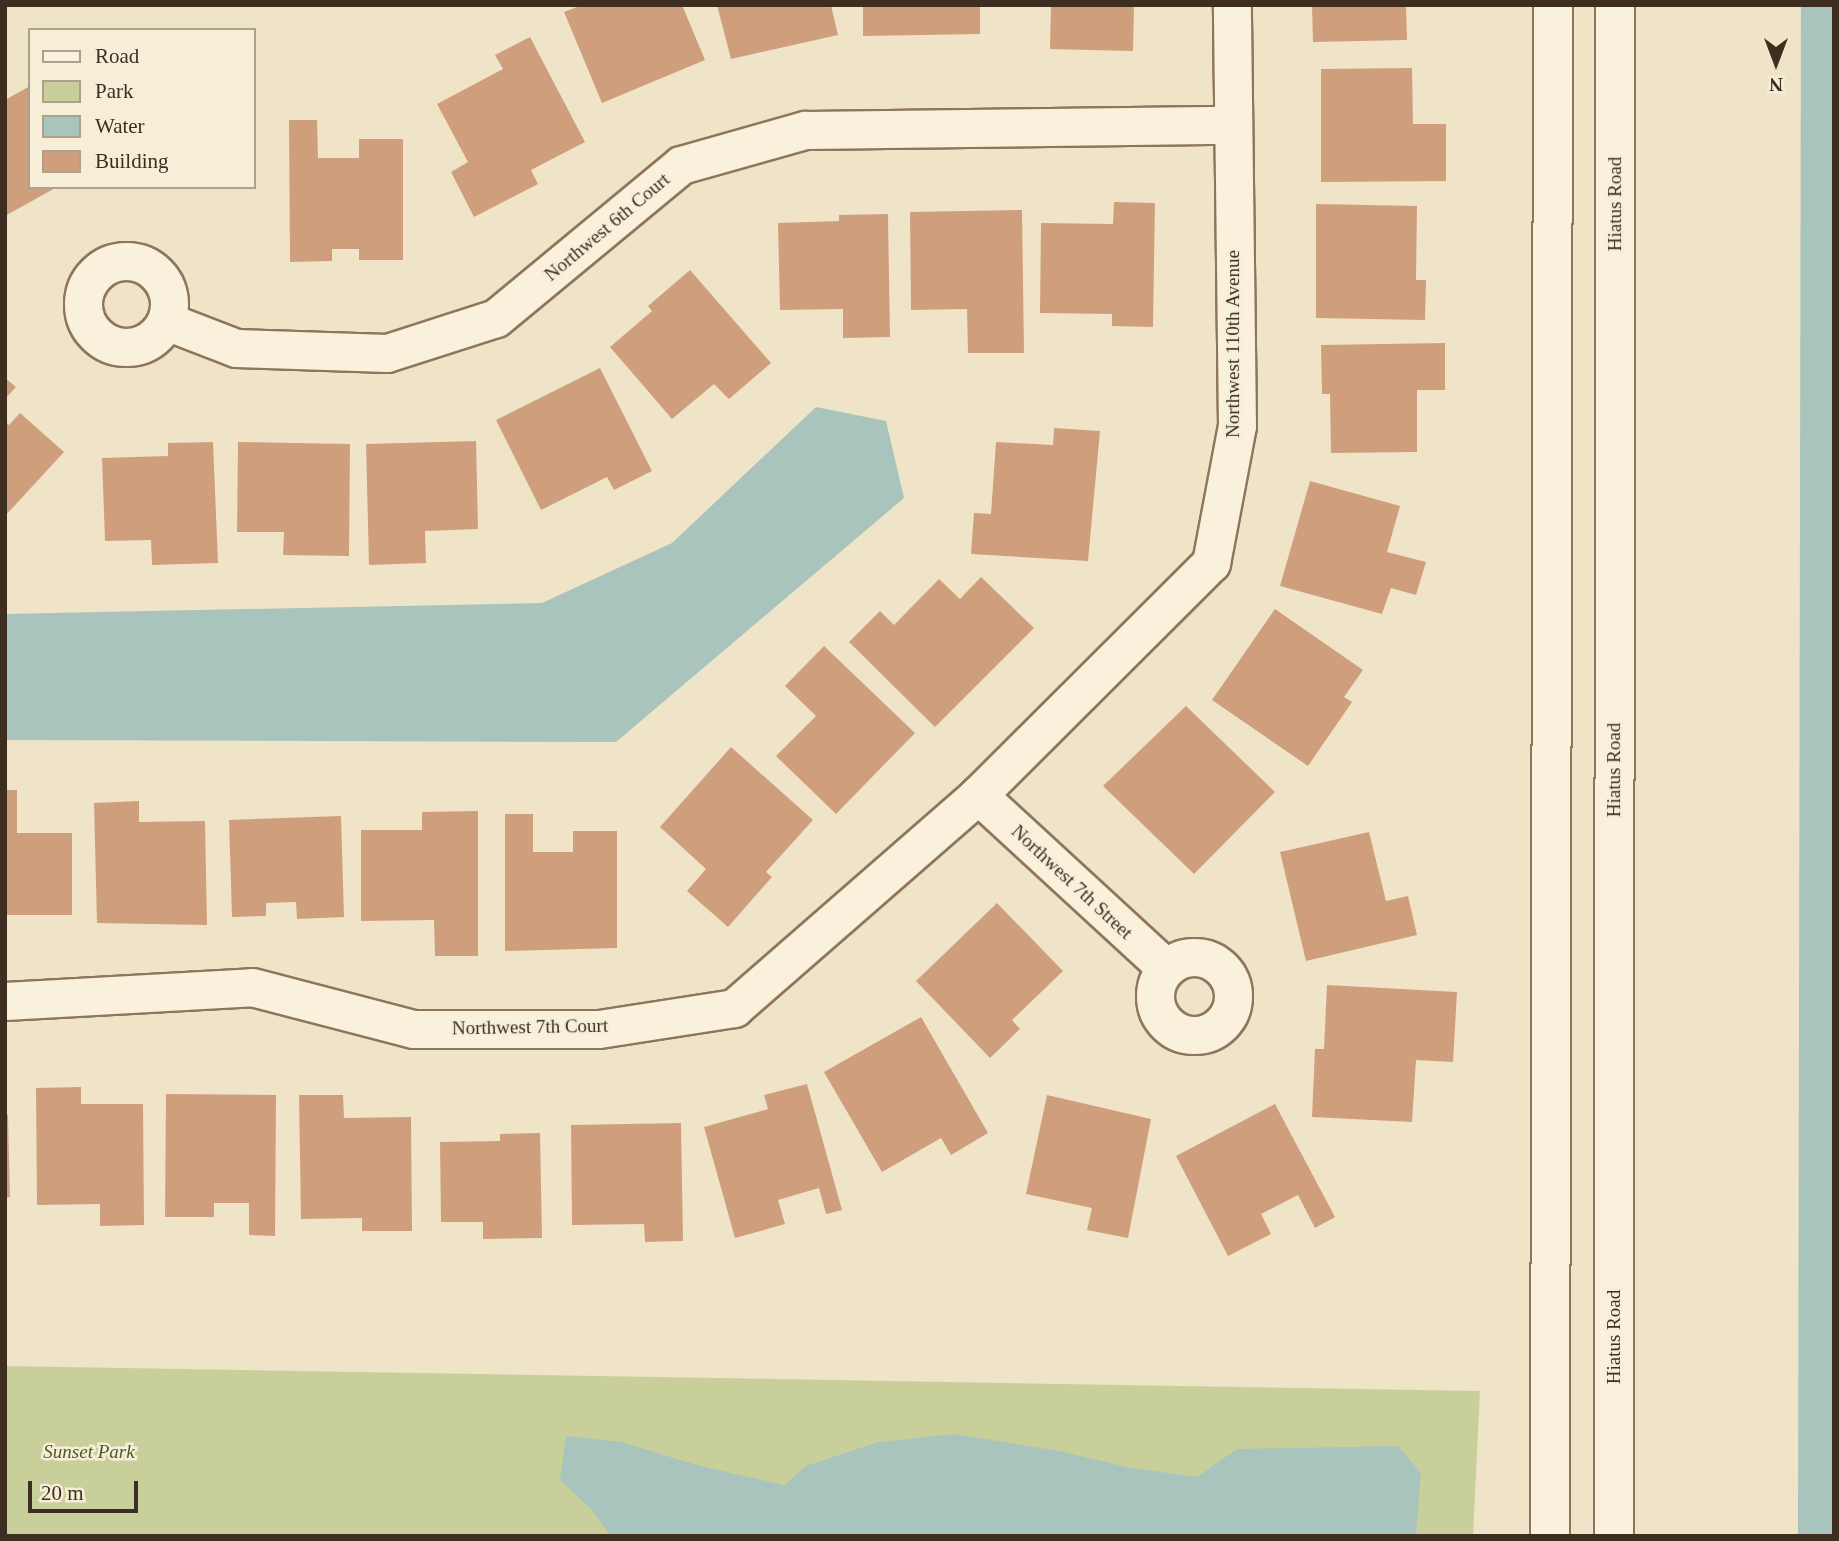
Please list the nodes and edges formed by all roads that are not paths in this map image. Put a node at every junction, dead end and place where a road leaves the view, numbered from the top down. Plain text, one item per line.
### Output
1 (1232, 5) edge
2 (1553, 5) edge
3 (1615, 5) edge
4 (1231, 125) junction
5 (166, 321) dead end
6 (978, 795) junction
7 (1166, 968) dead end
8 (5, 1001) edge
9 (1550, 1536) edge
10 (1614, 1536) edge

1 - 4 street, Northwest 110th Avenue
2 - 9 main road
3 - 10 main road, Hiatus Road
4 - 5 street, Northwest 6th Court
4 - 6 street, Northwest 110th Avenue
6 - 7 street, Northwest 7th Street
6 - 8 street, Northwest 7th Court

